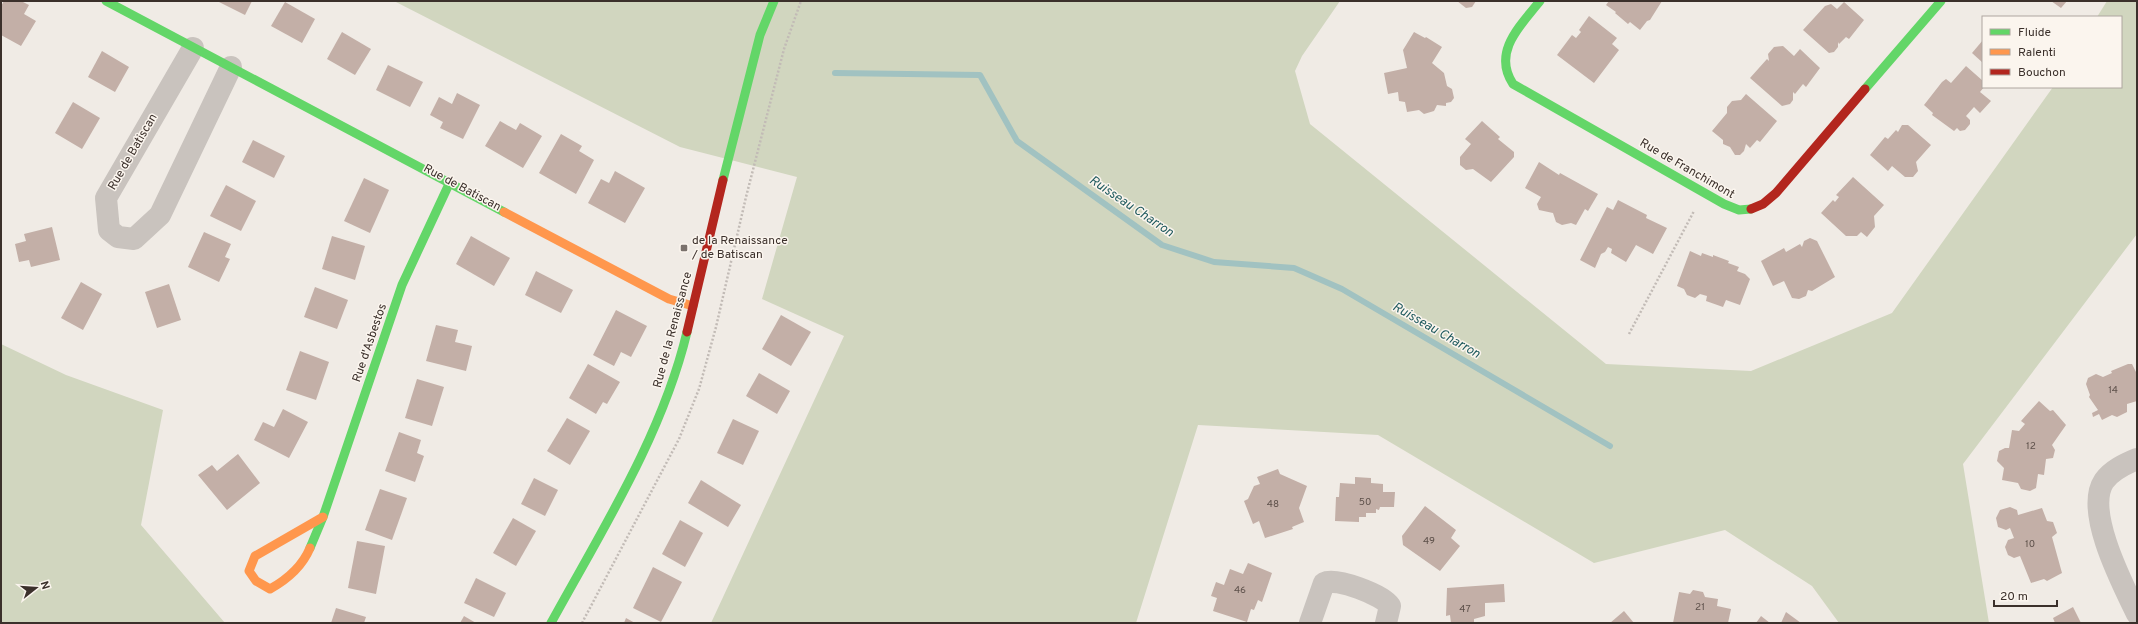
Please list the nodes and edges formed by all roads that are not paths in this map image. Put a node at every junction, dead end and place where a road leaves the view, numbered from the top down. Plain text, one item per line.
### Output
1 (106, 1) edge
2 (774, 1) edge
3 (1540, 1) edge
4 (1941, 1) edge
5 (193, 48) junction
6 (231, 67) junction
7 (450, 182) junction
8 (693, 306) junction
9 (2137, 459) edge
10 (323, 517) junction
11 (2137, 614) edge
12 (551, 623) edge
13 (1310, 623) edge
14 (1386, 623) edge

1 - 5 street, Rue de Batiscan
2 - 8 street, Rue de la Renaissance
3 - 4 street, Rue de Franchimont
5 - 6 street, Rue de Batiscan
5 - 6 street, Rue de Batiscan
6 - 7 street, Rue de Batiscan
7 - 8 street, Rue de Batiscan
7 - 10 street, Rue d'Asbestos
8 - 12 street, Rue de la Renaissance
9 - 11 street
10 - 10 street, Rue d'Asbestos
13 - 14 street

